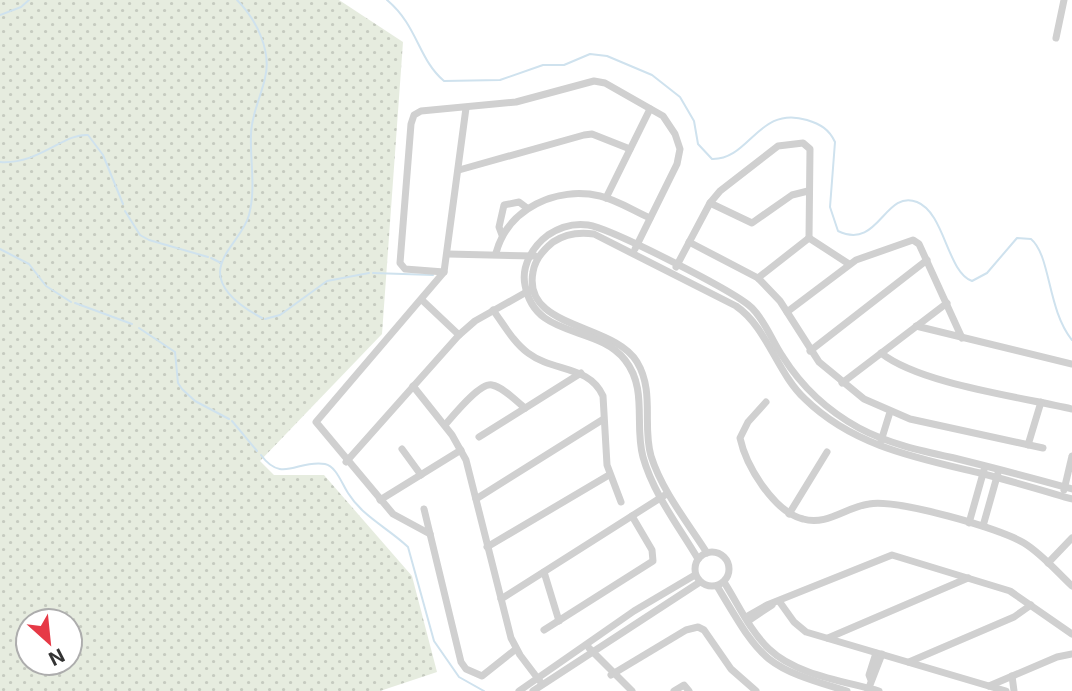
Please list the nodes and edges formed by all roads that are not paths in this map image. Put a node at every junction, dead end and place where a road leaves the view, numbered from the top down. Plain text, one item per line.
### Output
1 (1064, 2) edge
2 (1072, 6) edge
3 (1056, 38) dead end
4 (466, 108) junction
5 (650, 109) junction
6 (630, 149) junction
7 (459, 170) junction
8 (808, 191) junction
9 (606, 198) junction
10 (710, 202) junction
11 (527, 208) junction
12 (650, 218) junction
13 (502, 235) junction
14 (809, 238) junction
15 (689, 242) junction
16 (635, 249) junction
17 (496, 253) junction
18 (448, 254) junction
19 (535, 256) junction
20 (927, 260) junction
21 (849, 264) junction
22 (677, 265) junction
23 (444, 272) junction
24 (673, 274) junction
25 (758, 278) junction
26 (530, 290) junction
27 (422, 300) junction
28 (947, 303) junction
29 (493, 310) junction
30 (787, 312) junction
31 (916, 326) junction
32 (459, 335) junction
33 (962, 338) junction
34 (810, 351) junction
35 (881, 354) junction
36 (1072, 364) edge
37 (581, 373) junction
38 (842, 383) junction
39 (413, 386) junction
40 (766, 402) dead end
41 (1041, 402) junction
42 (525, 408) junction
43 (1072, 409) edge
44 (890, 411) junction
45 (602, 420) junction
46 (445, 425) junction
47 (479, 437) dead end
48 (881, 442) junction
49 (1028, 445) junction
50 (402, 449) dead end
51 (1043, 449) dead end
52 (461, 450) junction
53 (827, 452) dead end
54 (1072, 458) edge
55 (346, 462) junction
56 (984, 470) junction
57 (998, 474) junction
58 (421, 475) junction
59 (610, 475) junction
60 (1068, 488) edge
61 (665, 495) junction
62 (1062, 496) junction
63 (476, 499) junction
64 (1072, 499) edge
65 (380, 500) junction
66 (621, 502) dead end
67 (424, 509) dead end
68 (789, 514) junction
69 (632, 516) junction
70 (969, 523) junction
71 (983, 526) junction
72 (430, 534) junction
73 (1072, 538) edge
74 (487, 547) junction
75 (707, 553) junction
76 (698, 559) junction
77 (1048, 563) junction
78 (946, 571) junction
79 (544, 572) junction
80 (969, 578) junction
81 (698, 579) junction
82 (720, 584) junction
83 (1072, 586) edge
84 (947, 587) junction
85 (501, 599) junction
86 (776, 603) junction
87 (1031, 605) junction
88 (747, 619) junction
89 (559, 621) junction
90 (851, 628) junction
91 (544, 630) dead end
92 (1072, 634) edge
93 (827, 638) junction
94 (850, 645) junction
95 (588, 648) junction
96 (516, 649) junction
97 (879, 653) junction
98 (933, 653) junction
99 (1072, 654) edge
100 (909, 663) junction
101 (932, 669) junction
102 (615, 675) junction
103 (537, 677) junction
104 (1012, 677) junction
105 (542, 684) junction
106 (869, 686) edge
107 (989, 686) junction
108 (519, 691) edge
109 (533, 691) edge
110 (632, 691) edge
111 (674, 691) edge
112 (689, 691) edge
113 (756, 691) edge
114 (847, 691) edge
115 (879, 691) edge
116 (1006, 691) edge
117 (1013, 691) edge

1 - 2 street
1 - 3 street
4 - 5 street
4 - 7 street
4 - 23 street
5 - 6 street
5 - 12 street
6 - 7 street
6 - 9 street
7 - 18 street
8 - 10 street
8 - 10 street
8 - 14 street
9 - 11 street
9 - 12 street
10 - 15 street
11 - 13 street
11 - 13 street
12 - 16 street
13 - 17 street
14 - 21 street
14 - 25 street
15 - 22 street
15 - 25 street
16 - 19 street
16 - 22 street
16 - 24 street
17 - 18 street
17 - 19 street
18 - 23 street
19 - 26 street
20 - 21 street
20 - 28 street
20 - 34 street
21 - 30 street
22 - 24 street
22 - 48 street
23 - 27 street
24 - 48 street
25 - 30 street
26 - 29 street
26 - 61 street
27 - 32 street
27 - 55 street
28 - 31 street
28 - 33 street
29 - 32 street
29 - 37 street
30 - 34 street
31 - 33 street
31 - 35 street
32 - 39 street
33 - 36 street
34 - 38 street
35 - 38 street
35 - 41 street
37 - 42 street
37 - 45 street
38 - 44 street
39 - 46 street
39 - 55 street
40 - 68 street
41 - 43 street
41 - 49 street
42 - 46 street
42 - 47 street
44 - 48 street
44 - 49 street
45 - 59 street
45 - 63 street
46 - 52 street
48 - 56 street
49 - 51 street
50 - 58 street
52 - 58 street
52 - 63 street
53 - 68 street
54 - 60 street
55 - 65 street
56 - 57 street
56 - 70 street
57 - 60 street
57 - 62 street
57 - 71 street
58 - 65 street
59 - 66 street
59 - 74 street
60 - 62 street
61 - 69 street
61 - 75 street
61 - 76 street
62 - 64 street
63 - 74 street
65 - 72 street
67 - 72 street
68 - 70 street
69 - 79 street
69 - 89 street
70 - 71 street
71 - 77 street
72 - 96 street
73 - 77 street
74 - 85 street
75 - 76 street
75 - 82 street
76 - 81 street
77 - 83 street
78 - 80 street
78 - 84 street
78 - 86 street
79 - 85 street
79 - 89 street
80 - 84 street
80 - 87 street
81 - 82 street
81 - 95 street
81 - 95 street
82 - 88 street
82 - 114 street
84 - 90 street
85 - 96 street
86 - 88 street
86 - 93 street
87 - 92 street
87 - 98 street
88 - 106 street
89 - 91 street
90 - 93 street
90 - 94 street
93 - 94 street
94 - 97 street
95 - 102 street
95 - 103 street
95 - 105 street
96 - 103 street
97 - 100 street
97 - 106 street
98 - 100 street
98 - 101 street
99 - 104 street
100 - 101 street
101 - 107 street
102 - 110 street
102 - 113 street
103 - 105 street
103 - 108 street
104 - 107 street
104 - 117 street
105 - 109 street
106 - 115 street
107 - 116 street
111 - 112 street

